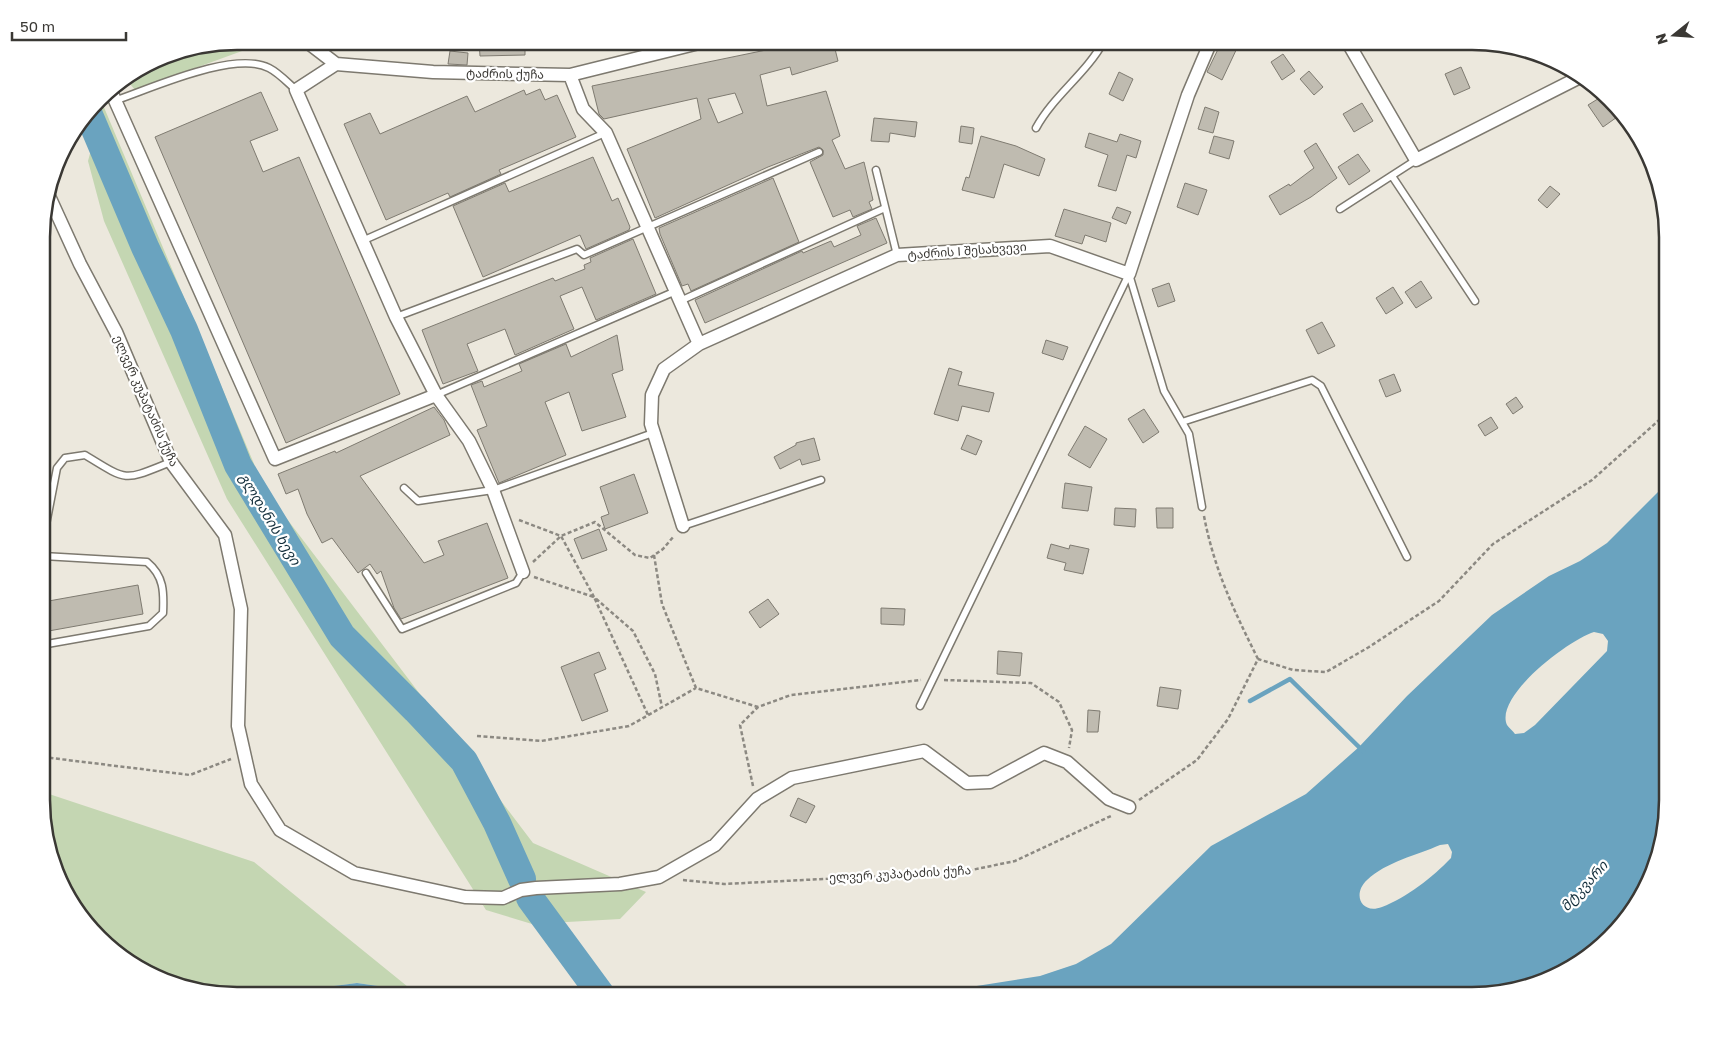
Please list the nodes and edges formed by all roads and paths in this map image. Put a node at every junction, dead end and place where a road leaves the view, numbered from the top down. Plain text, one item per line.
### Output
1 (318, 50) edge
2 (671, 50) edge
3 (1097, 50) edge
4 (1207, 50) edge
5 (1352, 50) edge
6 (336, 64) junction
7 (570, 75) junction
8 (1573, 80) edge
9 (296, 90) junction
10 (118, 93) edge
11 (113, 98) edge
12 (1036, 128) dead end
13 (606, 132) junction
14 (818, 152) dead end
15 (1416, 160) junction
16 (876, 170) dead end
17 (1392, 176) junction
18 (53, 205) edge
19 (885, 208) junction
20 (1340, 209) dead end
21 (648, 227) junction
22 (362, 241) junction
23 (897, 255) junction
24 (1129, 274) junction
25 (678, 296) junction
26 (1474, 301) dead end
27 (396, 317) junction
28 (699, 344) junction
29 (436, 394) junction
30 (1659, 420) edge
31 (1182, 422) junction
32 (653, 433) junction
33 (171, 462) junction
34 (821, 480) dead end
35 (404, 488) dead end
36 (493, 490) junction
37 (50, 506) edge
38 (1202, 507) joint
39 (502, 514) junction
40 (683, 526) junction
41 (561, 536) junction
42 (654, 555) junction
43 (50, 556) edge
44 (1408, 557) dead end
45 (523, 572) junction
46 (366, 574) dead end
47 (594, 597) junction
48 (50, 643) edge
49 (1258, 659) junction
50 (933, 679) junction
51 (696, 688) junction
52 (920, 706) dead end
53 (662, 707) junction
54 (758, 707) junction
55 (648, 715) junction
56 (477, 736) dead end
57 (244, 754) junction
58 (50, 758) edge
59 (1067, 762) junction
60 (757, 799) junction
61 (1129, 807) junction
62 (659, 877) junction

1 - 6 street
2 - 7 street, ტაძრის ქუჩა
3 - 12 lane
4 - 24 street
5 - 15 street
6 - 7 street, ტაძრის ქუჩა
6 - 9 street
7 - 13 street
8 - 15 street
9 - 10 lane
9 - 22 street
11 - 29 street
13 - 21 street
13 - 22 lane
14 - 21 lane
15 - 17 lane
16 - 19 lane
17 - 20 lane
17 - 26 lane
18 - 33 street, ელვერ კუპატაძის ქუჩა
19 - 23 lane
19 - 25 lane
21 - 25 street
21 - 27 lane
22 - 27 street
23 - 24 street, ტაძრის I შესახვევი
23 - 28 street, ტაძრის I შესახვევი
24 - 31 lane
24 - 50 lane
25 - 28 street
25 - 29 lane
27 - 29 street
28 - 32 street, ტაძრის I შესახვევი
29 - 36 street
30 - 49 path
31 - 38 lane
31 - 44 lane
32 - 36 lane
32 - 40 street, ტაძრის I შესახვევი
33 - 37 lane
33 - 57 street, ელვერ კუპატაძის ქუჩა
34 - 40 lane
35 - 36 lane
36 - 39 street
38 - 49 path
39 - 41 path
39 - 45 street
40 - 42 path
41 - 42 path
41 - 45 path
41 - 47 path
42 - 51 path
43 - 48 lane
45 - 46 lane
45 - 47 path
47 - 53 path
47 - 55 path
49 - 61 path, ელვერ კუპატაძის ქუჩა
50 - 52 lane
50 - 54 path
50 - 59 path
51 - 53 path
51 - 54 path
53 - 55 path
54 - 60 path
55 - 56 path
57 - 58 path
57 - 62 street, ელვერ კუპატაძის ქუჩა
59 - 60 street, ელვერ კუპატაძის ქუჩა
59 - 61 street, ელვერ კუპატაძის ქუჩა
60 - 62 street, ელვერ კუპატაძის ქუჩა
61 - 62 path, ელვერ კუპატაძის ქუჩა

